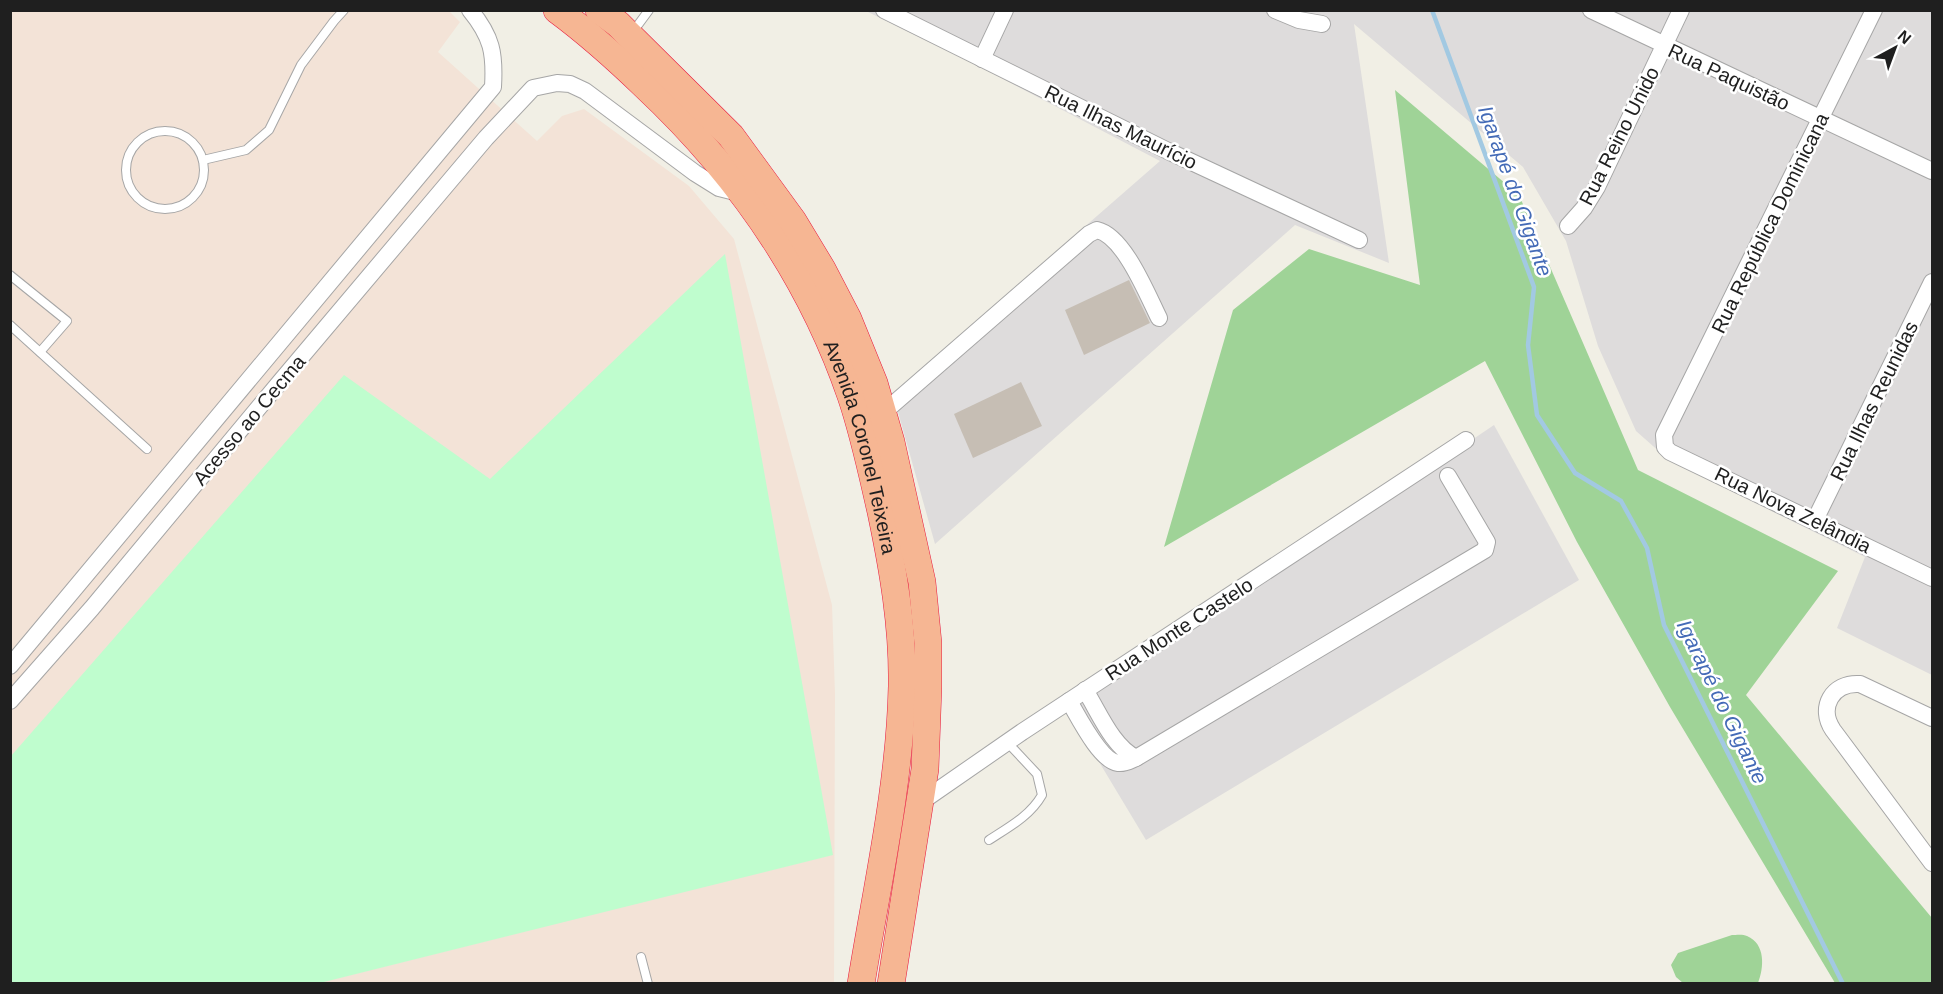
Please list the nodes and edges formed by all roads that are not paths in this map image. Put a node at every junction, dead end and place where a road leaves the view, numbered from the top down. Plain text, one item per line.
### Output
1 (344, 10) edge
2 (470, 10) edge
3 (557, 10) edge
4 (649, 10) edge
5 (884, 10) edge
6 (1005, 10) edge
7 (1275, 10) edge
8 (1591, 10) edge
9 (1681, 10) edge
10 (1874, 10) edge
11 (605, 12) edge
12 (1322, 24) dead end
13 (630, 35) junction
14 (1663, 46) junction
15 (982, 59) junction
16 (1821, 120) junction
17 (465, 122) junction
18 (486, 138) junction
19 (203, 160) junction
20 (1932, 171) edge
21 (745, 194) junction
22 (1568, 226) dead end
23 (1359, 240) dead end
24 (13, 278) edge
25 (1932, 282) edge
26 (10, 288) edge
27 (1159, 318) dead end
28 (10, 325) edge
29 (40, 352) junction
30 (883, 413) junction
31 (1664, 435) joint
32 (1466, 440) dead end
33 (147, 449) dead end
34 (1448, 476) dead end
35 (1815, 520) junction
36 (1932, 578) edge
37 (10, 666) edge
38 (1085, 690) junction
39 (10, 701) edge
40 (1069, 701) junction
41 (1932, 717) edge
42 (1007, 742) junction
43 (1136, 758) junction
44 (921, 802) junction
45 (989, 840) dead end
46 (1932, 864) edge
47 (641, 957) dead end
48 (648, 984) edge
49 (861, 984) edge
50 (891, 984) edge

1 - 19 lane
2 - 17 street, Acesso ao Cecma
3 - 21 highway, Avenida Coronel Teixeira
4 - 13 lane
5 - 15 street, Rua Ilhas Maurício
6 - 15 street
7 - 12 street
8 - 14 street, Rua Paquistão
9 - 14 street, Rua Reino Unido
10 - 16 street, Rua República Dominicana
11 - 13 highway, Avenida Coronel Teixeira
13 - 30 highway, Avenida Coronel Teixeira
14 - 16 street, Rua Paquistão
14 - 22 street, Rua Reino Unido
15 - 23 street, Rua Ilhas Maurício
16 - 20 street, Rua Paquistão
16 - 31 street, Rua República Dominicana
17 - 18 street
17 - 37 street, Acesso ao Cecma
18 - 21 street, Acesso ao Cecma
18 - 39 street, Acesso ao Cecma
19 - 19 lane
21 - 49 highway, Avenida Coronel Teixeira
24 - 26 lane
24 - 29 lane
25 - 35 street, Rua Ilhas Reunidas
27 - 30 street
28 - 29 lane
29 - 33 lane
30 - 44 highway, Avenida Coronel Teixeira
31 - 35 street, Rua Nova Zelândia
32 - 38 street, Rua Monte Castelo
34 - 43 street
35 - 36 street, Rua Nova Zelândia
38 - 40 street, Rua Monte Castelo
38 - 43 street
40 - 42 street, Rua Monte Castelo
40 - 43 street
41 - 46 street
42 - 44 street, Rua Monte Castelo
42 - 45 lane
44 - 50 highway, Avenida Coronel Teixeira
47 - 48 lane

